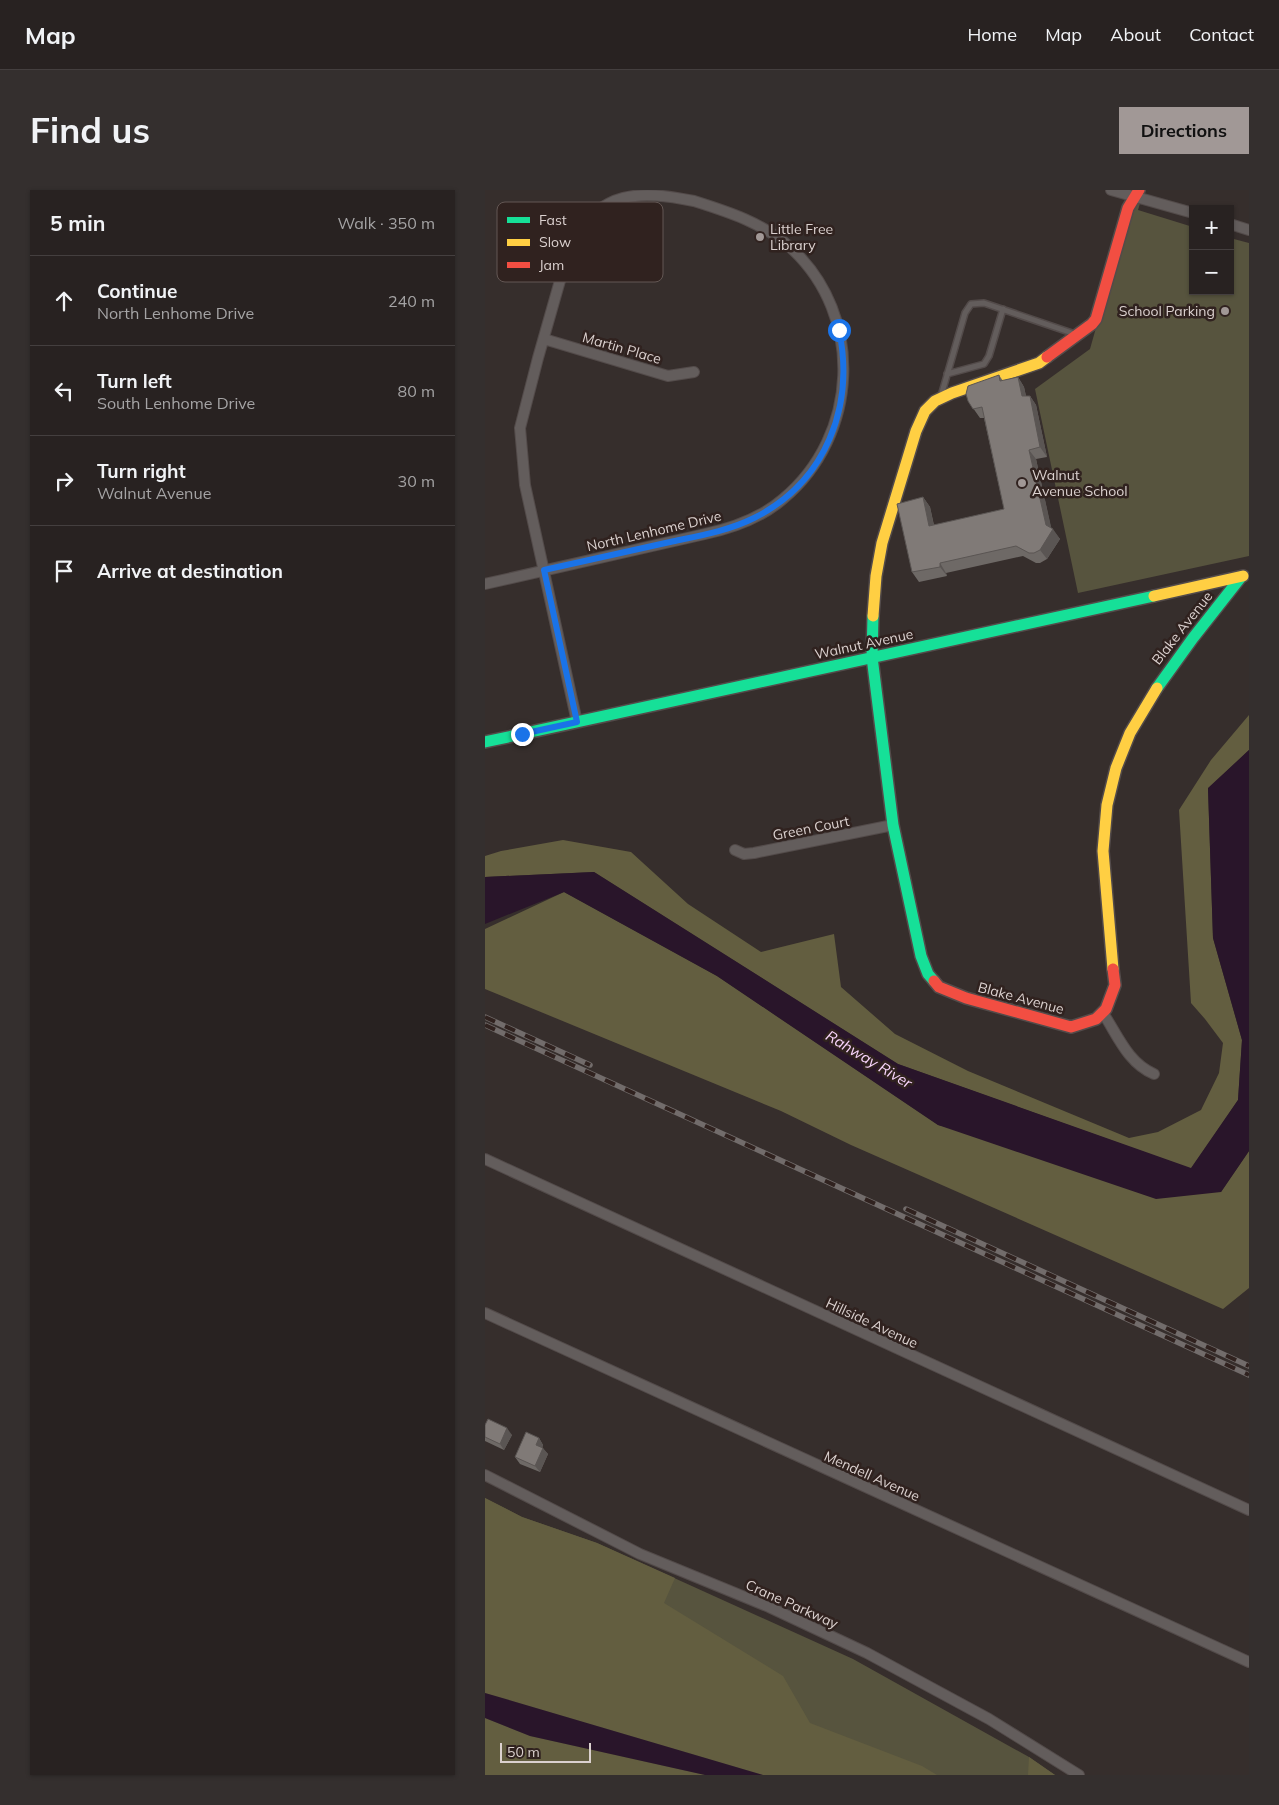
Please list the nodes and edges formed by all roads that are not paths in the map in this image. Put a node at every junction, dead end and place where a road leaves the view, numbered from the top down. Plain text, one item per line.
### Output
1 (1111, 190) edge
2 (1137, 193) edge
3 (689, 194) edge
4 (609, 202) edge
5 (1189, 212) edge
6 (1234, 225) edge
7 (1249, 230) edge
8 (560, 282) edge
9 (1003, 309) junction
10 (1078, 335) junction
11 (544, 340) junction
12 (694, 372) dead end
13 (947, 374) junction
14 (940, 399) junction
15 (544, 570) junction
16 (1245, 576) edge
17 (485, 584) edge
18 (873, 657) junction
19 (577, 722) junction
20 (485, 742) edge
21 (893, 825) junction
22 (735, 850) dead end
23 (1103, 1013) junction
24 (1154, 1074) dead end
25 (485, 1159) edge
26 (485, 1313) edge
27 (485, 1475) edge
28 (1249, 1510) edge
29 (1249, 1662) edge
30 (1079, 1775) edge

1 - 2 street
2 - 5 street
2 - 10 street
3 - 4 street, North Lenhome Drive
3 - 15 street, North Lenhome Drive
6 - 7 street
8 - 11 street, North Lenhome Drive
9 - 10 lane
9 - 13 lane
9 - 13 lane
10 - 14 street
11 - 12 street, Martin Place
11 - 15 street, North Lenhome Drive
13 - 14 lane
14 - 18 street, Blake Avenue
15 - 17 street, North Lenhome Drive
15 - 19 street, North Lenhome Drive
16 - 18 street, Walnut Avenue
16 - 23 street, Blake Avenue
18 - 19 street, Walnut Avenue
18 - 21 street, Blake Avenue
19 - 20 street, Walnut Avenue
21 - 22 street, Green Court
21 - 23 street, Blake Avenue
23 - 24 street
25 - 28 street, Hillside Avenue
26 - 29 street, Mendell Avenue
27 - 30 street, Crane Parkway

